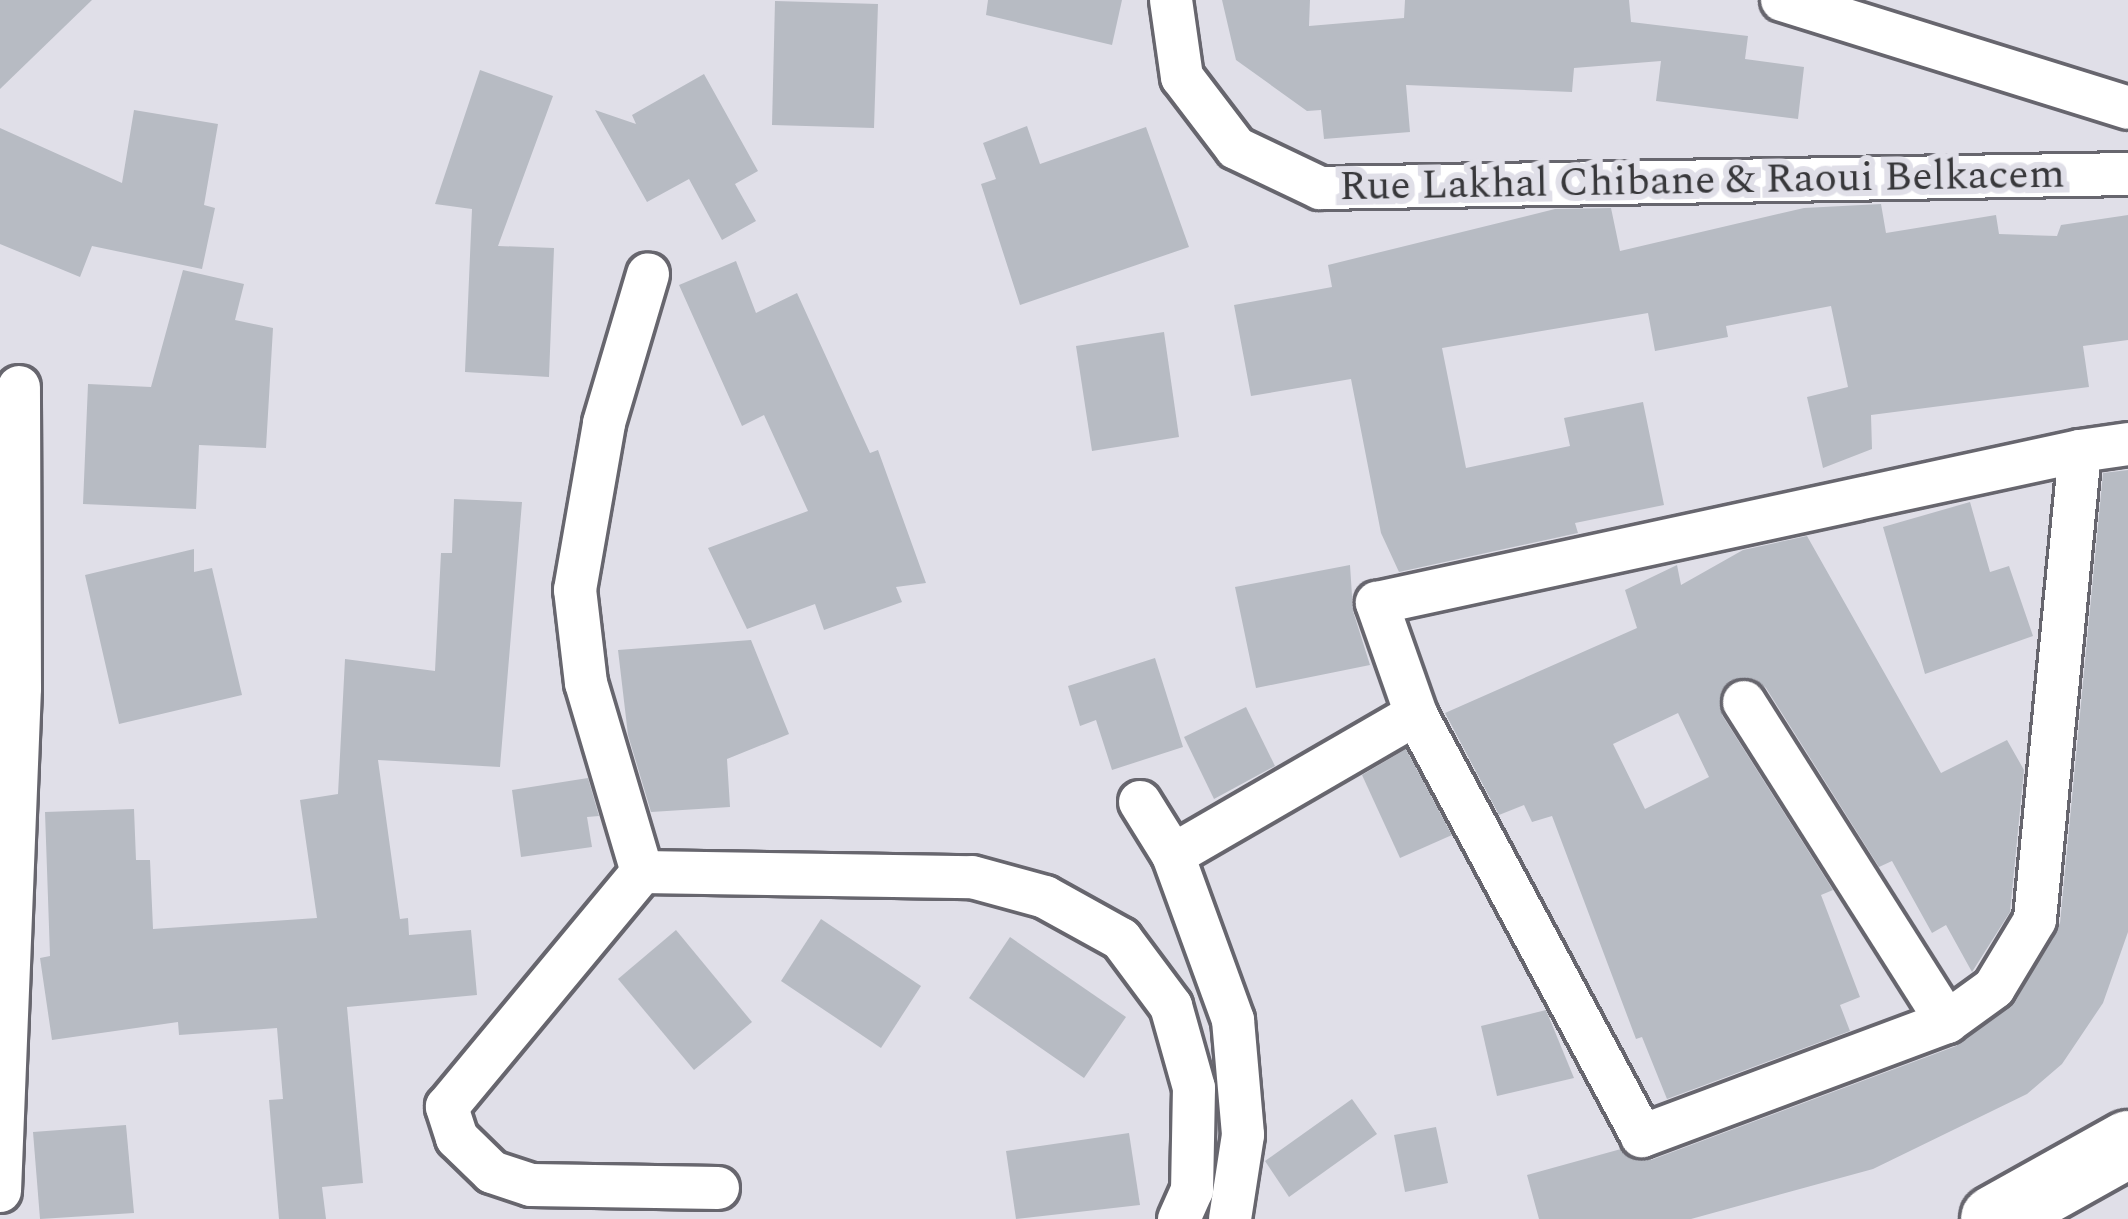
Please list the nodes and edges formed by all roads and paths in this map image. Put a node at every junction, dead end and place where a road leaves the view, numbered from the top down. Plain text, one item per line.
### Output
1 (1171, 0) edge
2 (1782, 0) edge
3 (2128, 108) edge
4 (2128, 174) edge
5 (648, 274) dead end
6 (19, 387) dead end
7 (2128, 444) edge
8 (2080, 451) junction
9 (1744, 702) dead end
10 (1416, 714) junction
11 (1140, 802) dead end
12 (1173, 855) junction
13 (642, 872) junction
14 (1947, 1022) junction
15 (2128, 1144) edge
16 (718, 1188) dead end
17 (0, 1191) edge
18 (1179, 1219) edge
19 (1230, 1219) edge
20 (1994, 1219) edge

1 - 4 street, Rue Lakhal Chibane & Raoui Belkacem
2 - 3 street, Rue Lakhal Chibane & Raoui Belkacem
5 - 13 street
6 - 17 street
7 - 8 street
8 - 10 street
8 - 14 street
9 - 14 street
10 - 12 street
10 - 14 street
11 - 12 street
12 - 19 street
13 - 16 street
13 - 18 street
15 - 20 main road

